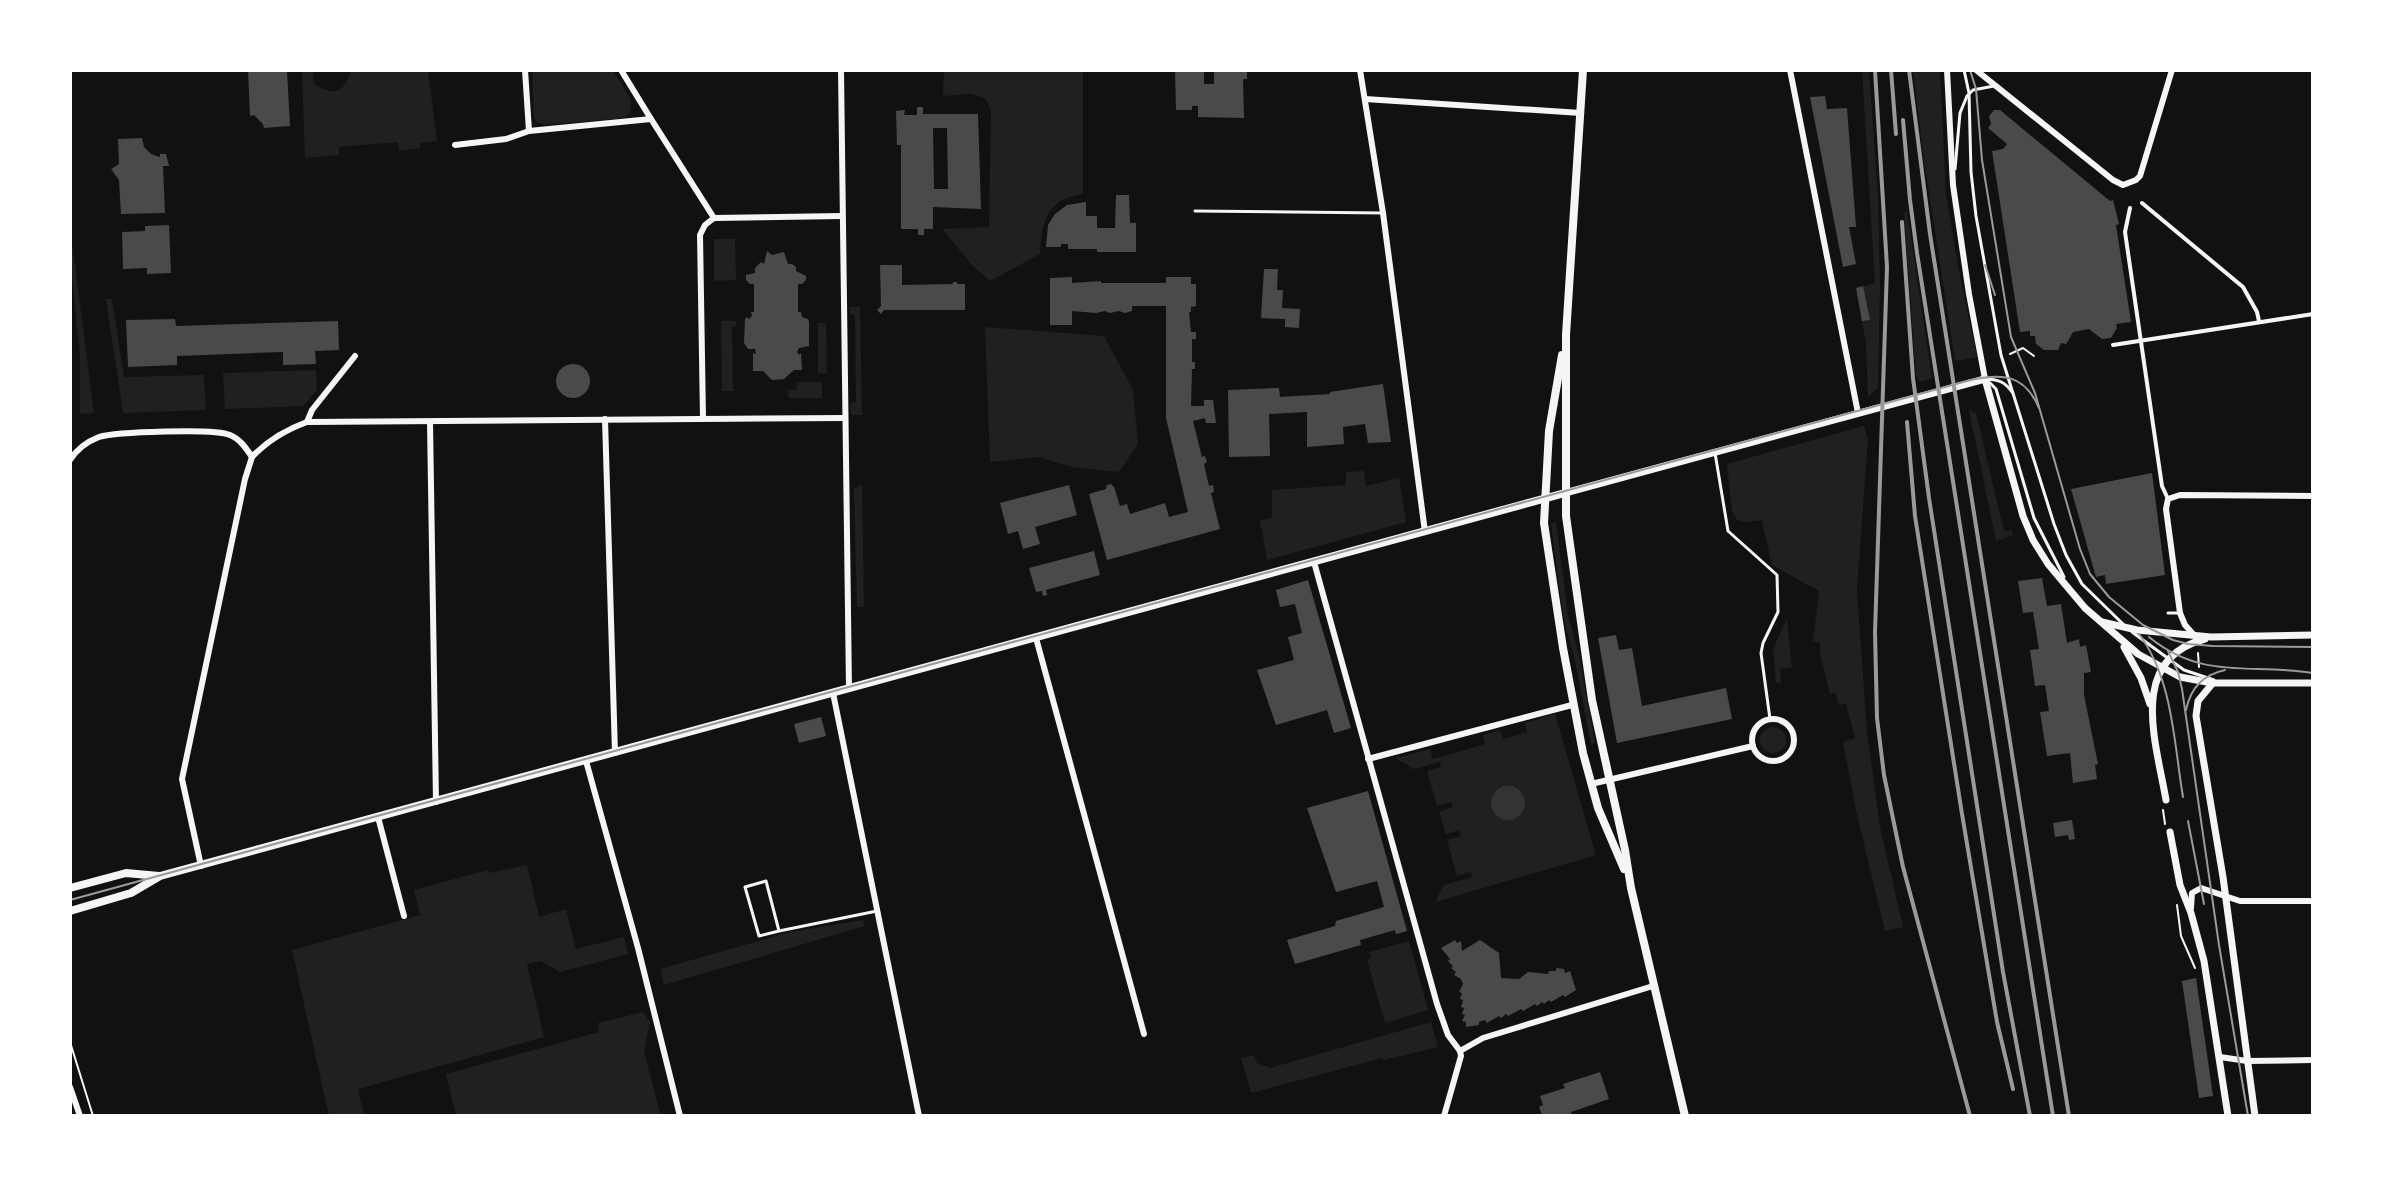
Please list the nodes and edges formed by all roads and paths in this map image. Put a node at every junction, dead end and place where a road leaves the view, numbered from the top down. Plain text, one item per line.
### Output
1 (525, 70) edge
2 (621, 70) edge
3 (841, 70) edge
4 (1360, 70) edge
5 (1583, 70) edge
6 (1790, 70) edge
7 (1947, 70) edge
8 (1976, 70) edge
9 (2172, 70) edge
10 (1964, 72) edge
11 (1995, 86) junction
12 (1969, 93) junction
13 (1365, 99) junction
14 (1581, 113) junction
15 (651, 119) junction
16 (529, 131) junction
17 (455, 145) dead end
18 (1953, 185) junction
19 (2142, 203) dead end
20 (2130, 208) dead end
21 (1195, 211) dead end
22 (1383, 213) junction
23 (842, 216) junction
24 (714, 218) junction
25 (2313, 314) edge
26 (2259, 321) junction
27 (1566, 335) junction
28 (2141, 340) junction
29 (2113, 345) dead end
30 (355, 356) dead end
31 (2005, 366) junction
32 (1985, 379) junction
33 (2015, 395) junction
34 (1858, 413) junction
35 (703, 418) junction
36 (845, 418) junction
37 (605, 419) junction
38 (307, 422) junction
39 (430, 422) junction
40 (1715, 453) junction
41 (252, 457) junction
42 (70, 460) edge
43 (1565, 493) junction
44 (2313, 496) edge
45 (1544, 499) junction
46 (2168, 499) junction
47 (1425, 532) junction
48 (1314, 562) junction
49 (2168, 613) dead end
50 (2180, 613) junction
51 (2100, 621) junction
52 (2129, 629) junction
53 (2313, 635) edge
54 (1036, 638) junction
55 (2195, 638) junction
56 (2121, 641) junction
57 (2168, 658) junction
58 (2161, 668) junction
59 (2199, 676) junction
60 (2212, 683) junction
61 (2230, 683) junction
62 (2313, 683) edge
63 (849, 689) junction
64 (833, 693) junction
65 (1572, 705) junction
66 (2152, 715) junction
67 (1770, 719) junction
68 (1753, 746) junction
69 (615, 753) junction
70 (1368, 759) junction
71 (586, 761) junction
72 (1608, 780) junction
73 (1591, 784) junction
74 (2166, 800) dead end
75 (436, 802) junction
76 (378, 817) junction
77 (2170, 832) dead end
78 (201, 866) junction
79 (160, 876) junction
80 (70, 888) edge
81 (1631, 888) junction
82 (2225, 895) junction
83 (2313, 901) edge
84 (70, 911) edge
85 (877, 911) junction
86 (2191, 913) junction
87 (404, 916) dead end
88 (779, 931) junction
89 (1653, 986) junction
90 (1144, 1034) dead end
91 (70, 1042) edge
92 (1460, 1051) junction
93 (2220, 1057) junction
94 (2313, 1060) edge
95 (2247, 1061) junction
96 (70, 1087) edge
97 (80, 1116) edge
98 (93, 1116) edge
99 (680, 1116) edge
100 (919, 1116) edge
101 (1444, 1116) edge
102 (1685, 1116) edge
103 (2228, 1116) edge
104 (2255, 1116) edge

1 - 16 street
2 - 15 street
3 - 23 street
4 - 13 street
5 - 14 main road
6 - 34 street
7 - 18 street
8 - 11 street
9 - 11 street
10 - 12 lane
11 - 12 lane
12 - 18 lane
12 - 31 lane
13 - 14 street
13 - 22 street
14 - 27 main road
15 - 16 street
15 - 24 street
16 - 17 street
18 - 32 street
19 - 26 street
20 - 28 street
21 - 22 lane
22 - 47 street
23 - 24 street
23 - 36 street
24 - 35 street
25 - 26 street
26 - 28 street
27 - 43 main road
27 - 45 main road
28 - 29 street
28 - 46 street
30 - 38 street
31 - 32 lane
31 - 33 lane
32 - 33 lane
32 - 34 street
32 - 51 street
33 - 52 lane
34 - 40 street
35 - 36 street
35 - 37 street
36 - 63 street
37 - 39 street
37 - 69 street
38 - 39 street
38 - 41 street
39 - 75 street
40 - 43 street
40 - 67 lane
41 - 42 street
41 - 78 street
43 - 45 main road
43 - 72 main road
44 - 46 street
45 - 47 main road
45 - 65 main road
46 - 50 street
47 - 48 main road
48 - 54 main road
48 - 70 street
49 - 50 lane
50 - 55 street
51 - 52 street
51 - 56 street
52 - 55 street
52 - 57 lane
53 - 55 street
54 - 63 main road
54 - 90 street
55 - 57 street
55 - 59 path
56 - 58 street
56 - 66 street
57 - 58 street
57 - 59 lane
58 - 60 street
58 - 66 street
59 - 61 lane
60 - 61 street
60 - 82 street
61 - 62 street
63 - 64 main road
64 - 69 main road
64 - 85 street
65 - 70 street
65 - 73 main road
66 - 74 street
67 - 68 street
67 - 68 street
68 - 72 street
69 - 71 main road
70 - 92 street
71 - 75 main road
71 - 99 street
72 - 73 street
72 - 81 main road
73 - 81 main road
75 - 76 main road
76 - 78 main road
76 - 87 street
77 - 86 street
78 - 79 main road
79 - 80 main road
79 - 84 main road
81 - 89 main road
82 - 83 street
82 - 86 street
82 - 95 street
85 - 88 lane
85 - 100 street
86 - 93 street
88 - 88 lane
89 - 92 street
89 - 102 main road
91 - 98 path
92 - 101 street
93 - 95 street
93 - 103 street
94 - 95 street
95 - 104 street
96 - 97 street

